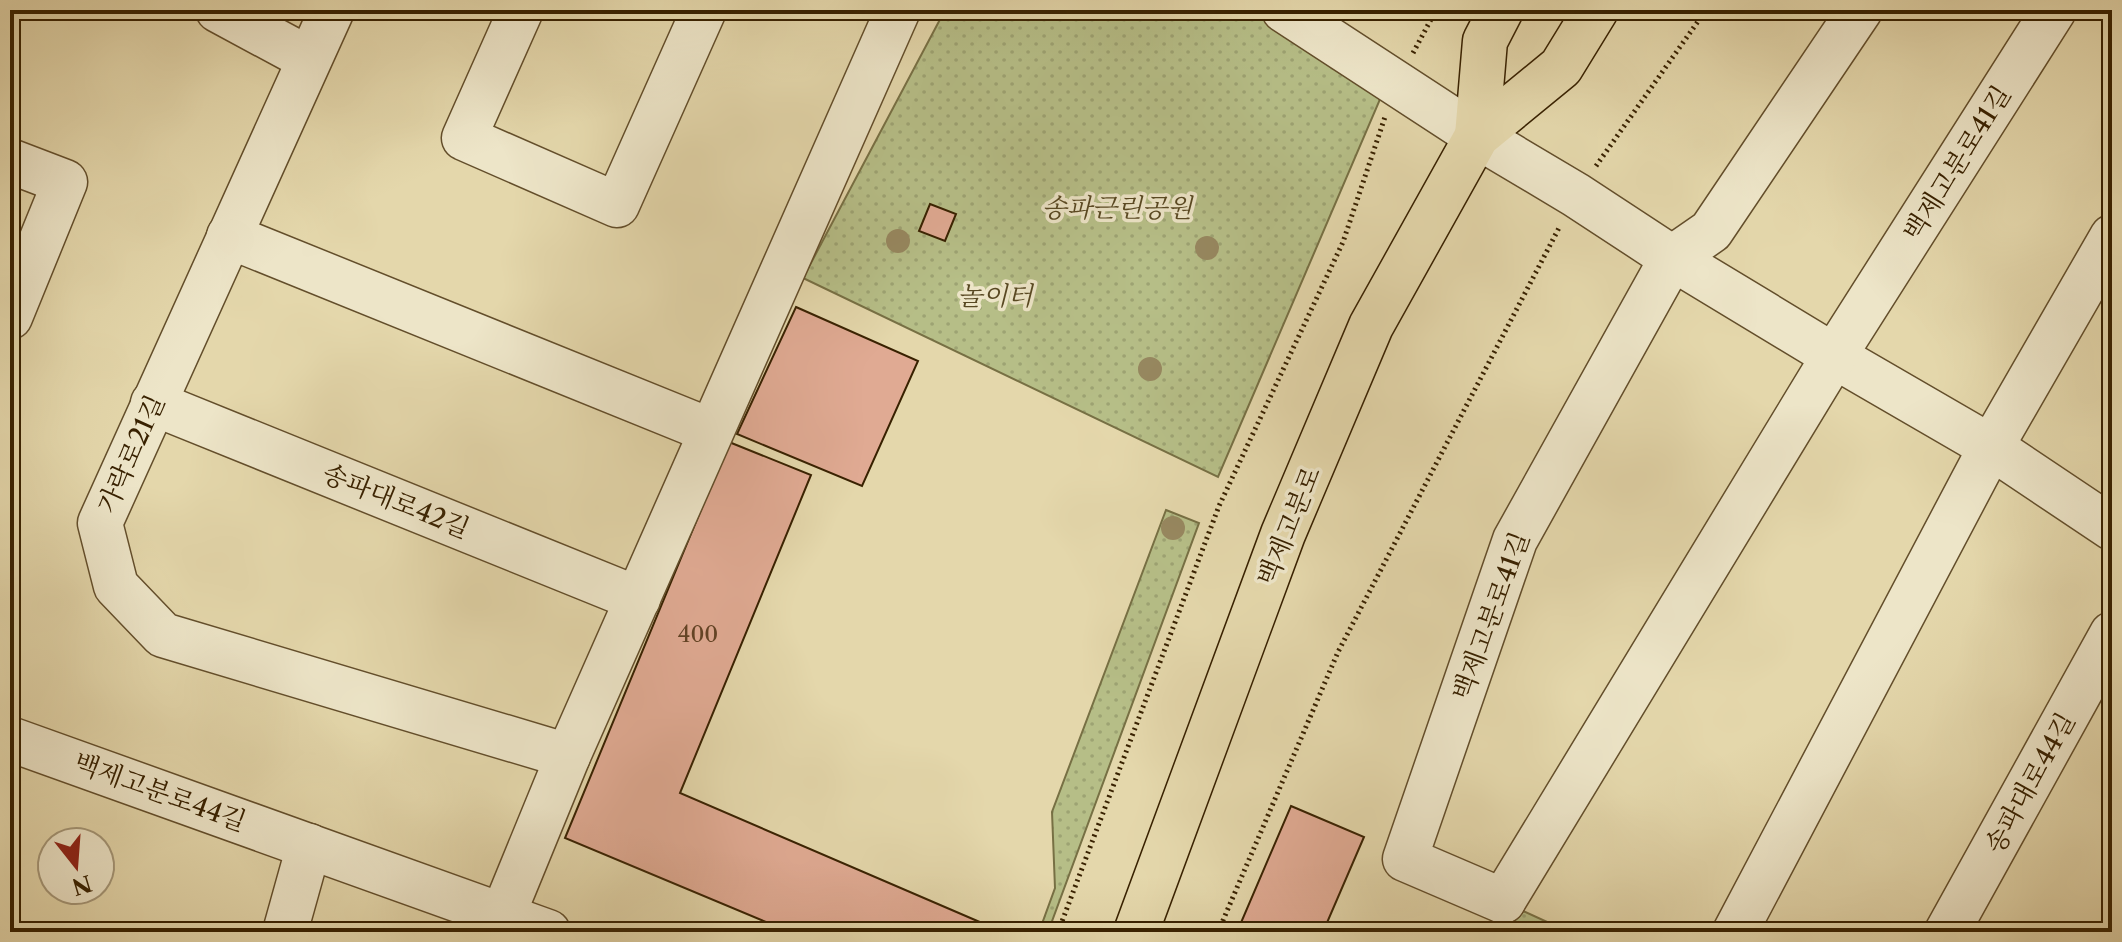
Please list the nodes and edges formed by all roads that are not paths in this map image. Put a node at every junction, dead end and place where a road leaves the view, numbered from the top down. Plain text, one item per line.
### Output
1 (218, 10) edge
2 (332, 10) edge
3 (521, 10) edge
4 (704, 10) edge
5 (898, 10) edge
6 (1284, 10) edge
7 (1501, 10) edge
8 (1596, 10) edge
9 (1860, 10) edge
10 (2054, 10) edge
11 (309, 59) junction
12 (1477, 136) junction
13 (10, 161) edge
14 (229, 236) junction
15 (2112, 237) edge
16 (1672, 258) junction
17 (10, 317) edge
18 (1834, 356) junction
19 (153, 403) junction
20 (711, 431) junction
21 (1991, 447) junction
22 (2112, 528) edge
23 (638, 599) junction
24 (2112, 634) edge
25 (10, 739) edge
26 (568, 756) junction
27 (309, 846) junction
28 (1502, 916) edge
29 (500, 924) edge
30 (285, 932) edge
31 (548, 932) edge
32 (1136, 932) edge
33 (1735, 932) edge
34 (1947, 932) edge

1 - 11 street
2 - 11 street, 가락로21길
3 - 4 street
5 - 20 street
6 - 12 street
7 - 12 main road, 백제고분로
8 - 12 main road, 백제고분로
9 - 16 street, 백제고분로41길
10 - 18 street, 백제고분로41길
11 - 14 street, 가락로21길
12 - 16 street
12 - 32 main road, 백제고분로
13 - 17 street
14 - 19 street, 가락로21길
14 - 20 street
15 - 21 street
16 - 18 street
16 - 28 street, 백제고분로41길
18 - 21 street
18 - 28 street, 백제고분로41길
19 - 23 street, 송파대로42길
19 - 26 street, 가락로21길
20 - 23 street
21 - 22 street
21 - 33 street
23 - 26 street
24 - 34 street, 송파대로44길
25 - 27 street, 백제고분로44길
26 - 29 street
27 - 29 street, 백제고분로44길
27 - 30 street
29 - 31 street, 백제고분로44길

